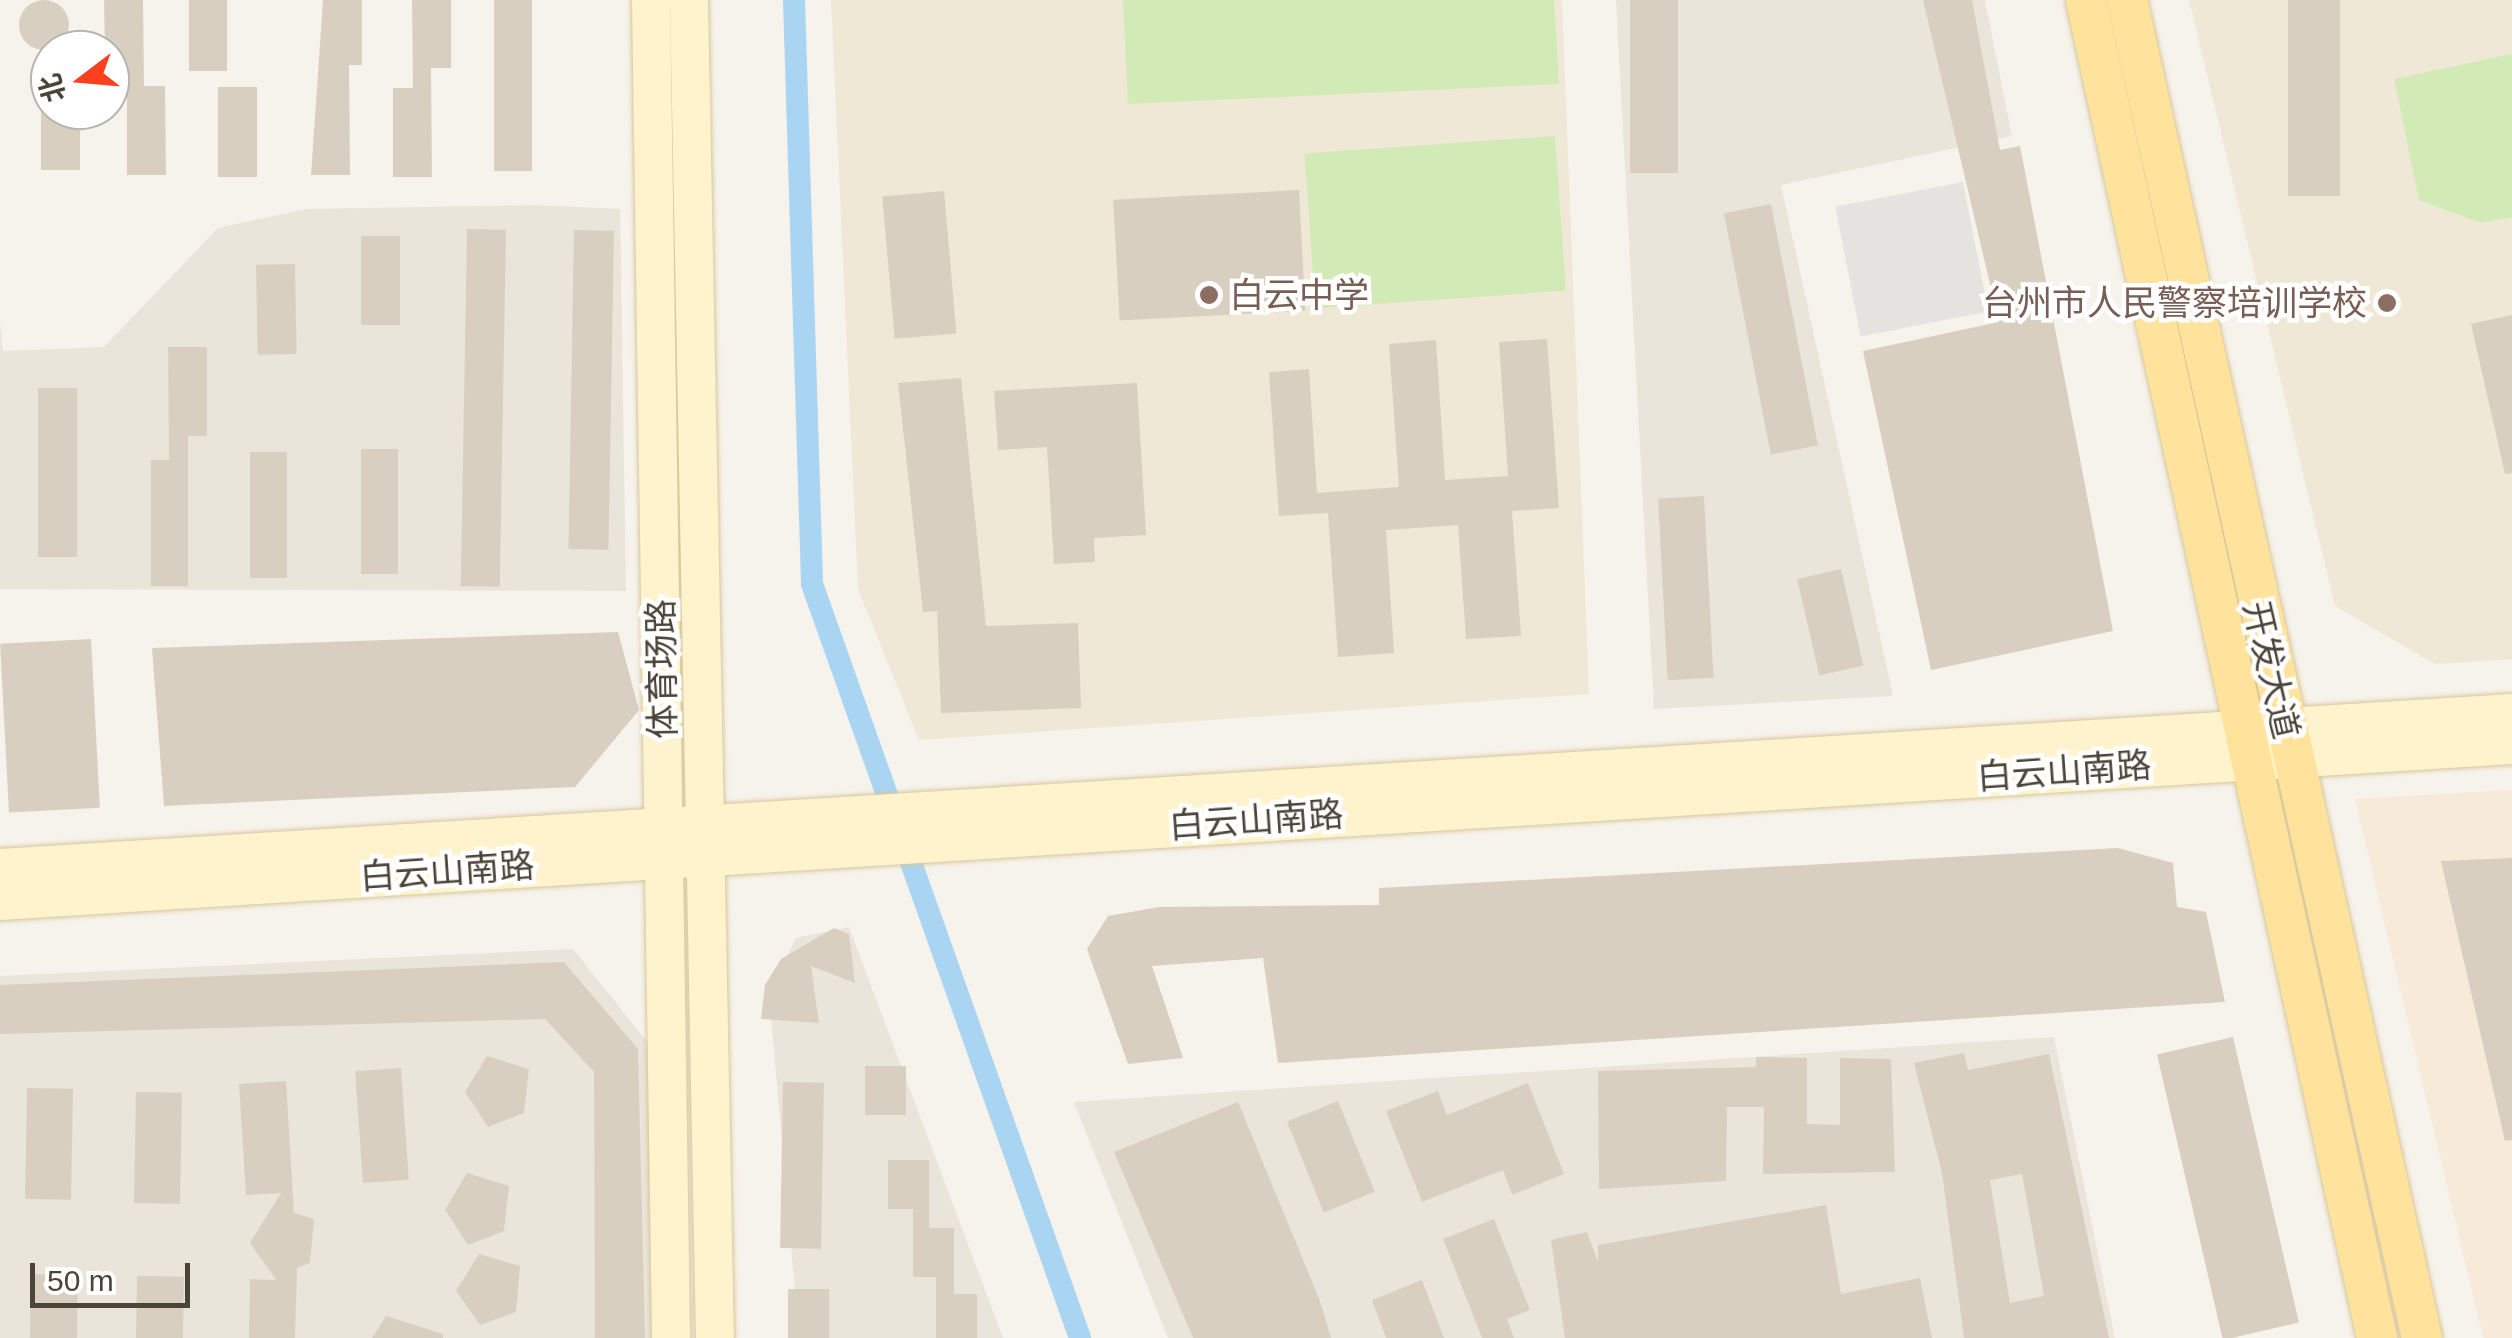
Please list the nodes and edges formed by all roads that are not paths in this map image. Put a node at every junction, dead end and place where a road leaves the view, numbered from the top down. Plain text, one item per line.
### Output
1 (652, 0) edge
2 (689, 0) edge
3 (2086, 0) edge
4 (2127, 0) edge
5 (2512, 712) edge
6 (2288, 743) junction
7 (2512, 745) edge
8 (2243, 746) junction
9 (705, 840) junction
10 (665, 842) junction
11 (0, 868) edge
12 (0, 901) edge
13 (671, 1338) edge
14 (715, 1338) edge
15 (2377, 1338) edge
16 (2422, 1338) edge

1 - 10 main road, 体育场路
2 - 9 main road, 体育场路
3 - 8 main road, 开发大道
4 - 6 main road, 开发大道
5 - 6 main road, 白云山南路
6 - 7 main road, 白云山南路
6 - 8 main road, 白云山南路
6 - 16 main road, 开发大道
8 - 9 main road, 白云山南路
8 - 15 main road, 开发大道
9 - 10 main road, 白云山南路
9 - 14 main road, 体育场路
10 - 11 main road, 白云山南路
10 - 12 main road, 白云山南路
10 - 13 main road, 体育场路

